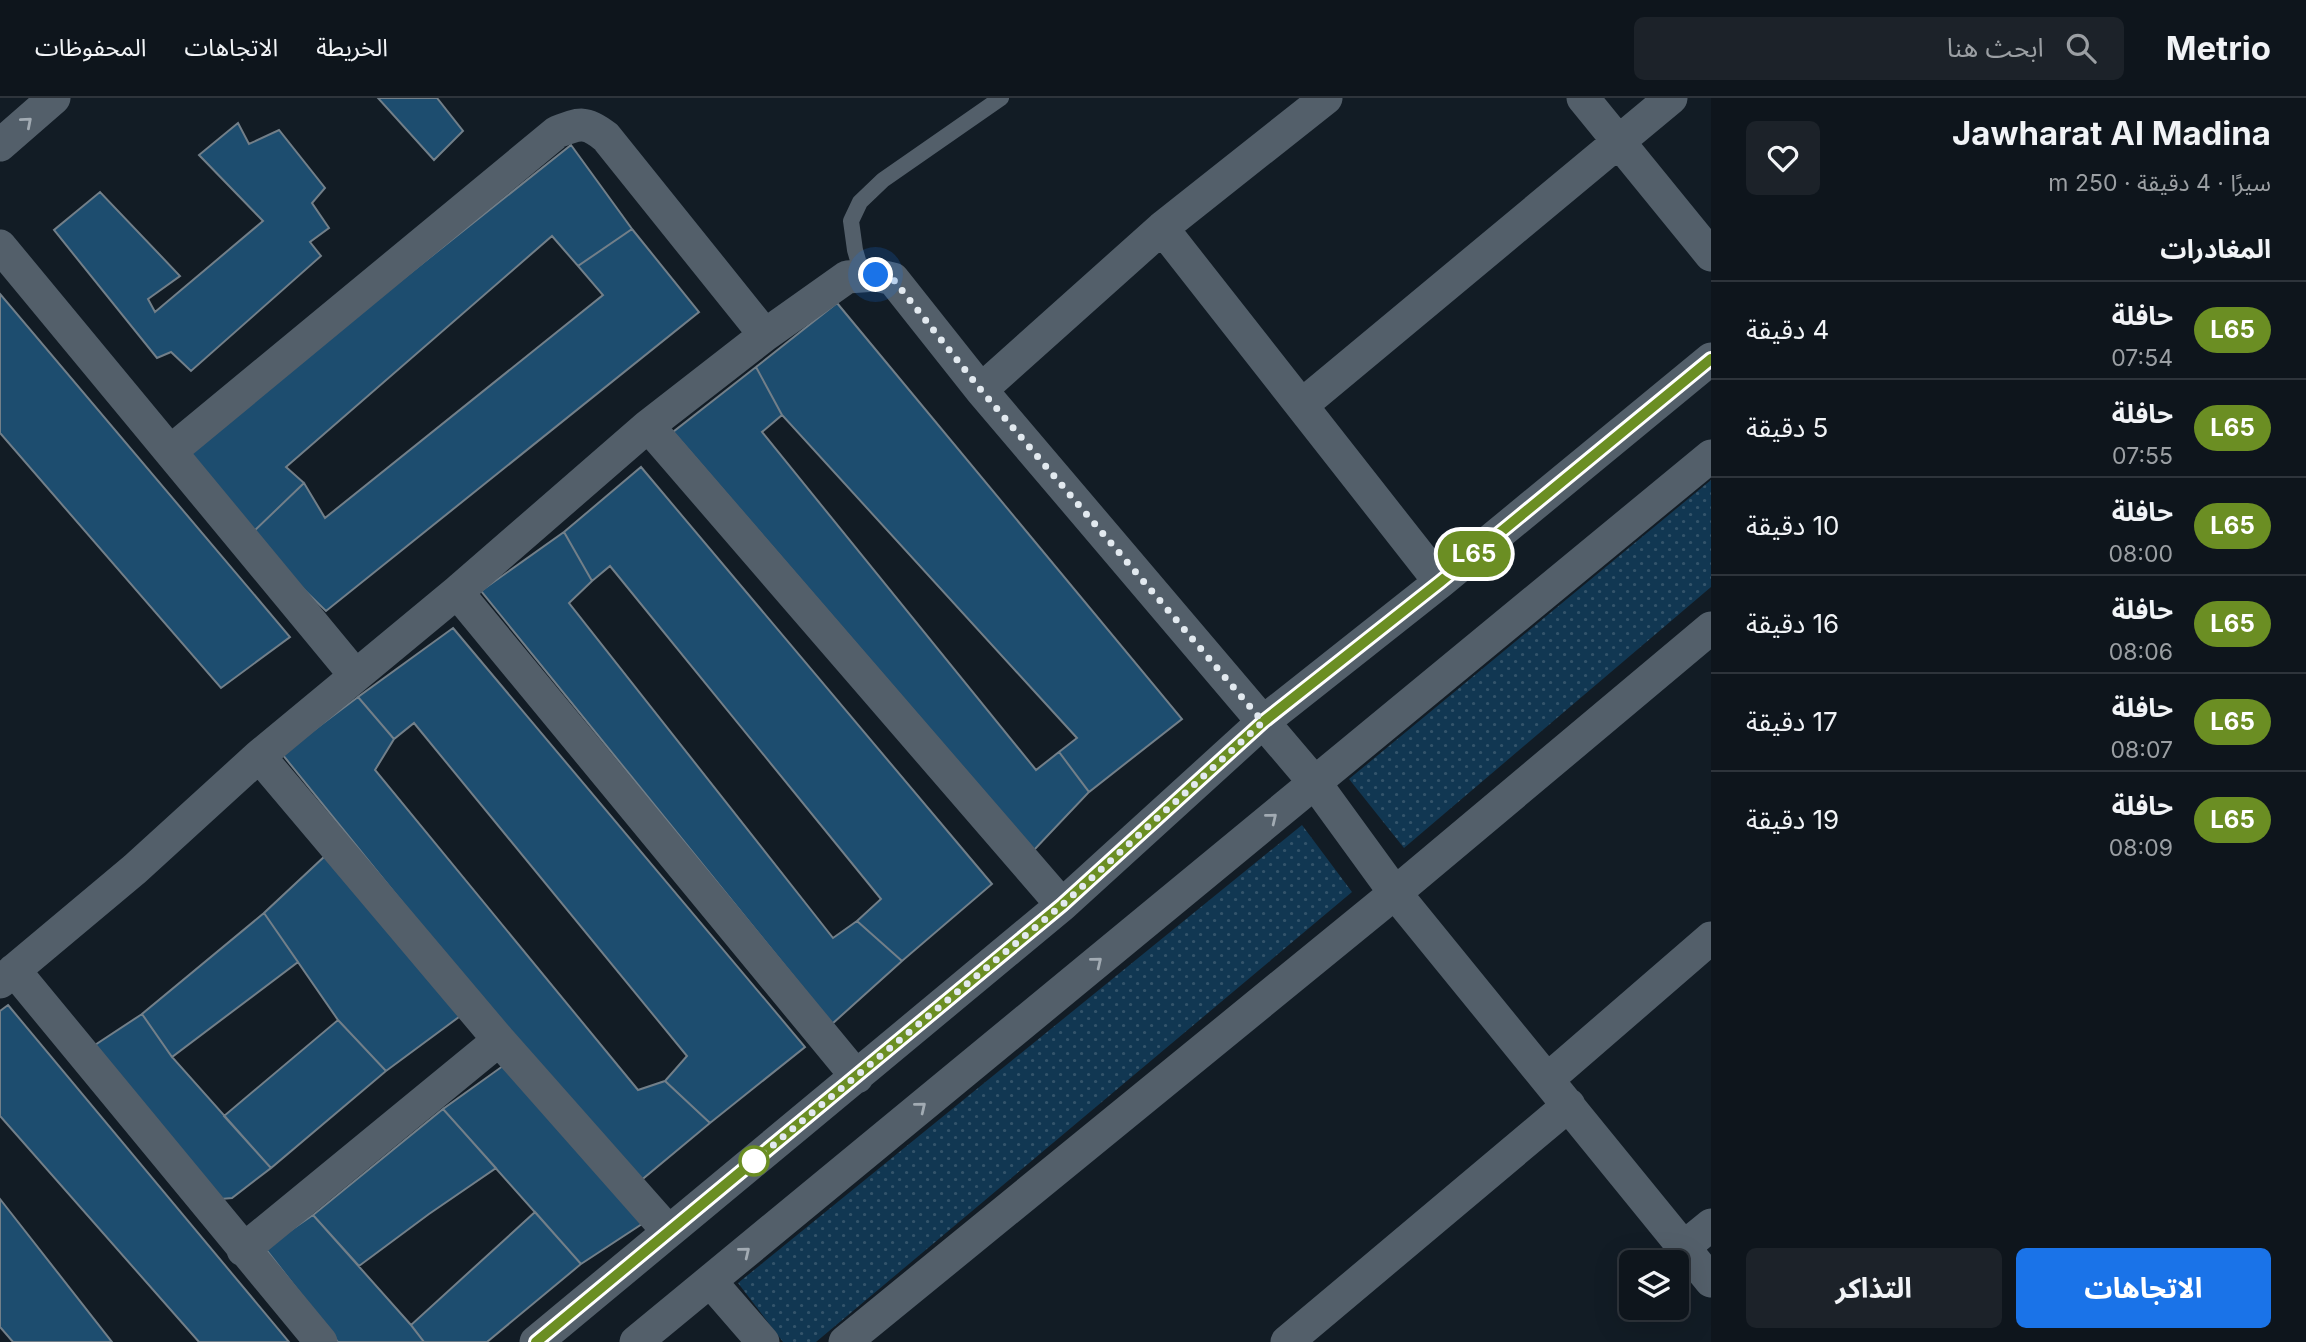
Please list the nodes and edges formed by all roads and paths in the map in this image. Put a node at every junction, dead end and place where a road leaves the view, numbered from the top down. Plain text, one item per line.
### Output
1 (54, 98) edge
2 (1000, 98) edge
3 (1326, 98) edge
4 (1583, 98) edge
5 (1671, 98) edge
6 (1620, 140) junction
7 (0, 145) edge
8 (1162, 228) junction
9 (0, 246) edge
10 (1711, 255) edge
11 (862, 274) junction
12 (765, 335) junction
13 (1711, 359) edge
14 (981, 390) junction
15 (1302, 405) junction
16 (648, 426) junction
17 (171, 451) junction
18 (1711, 456) edge
19 (1440, 582) junction
20 (457, 592) junction
21 (1711, 628) edge
22 (355, 675) junction
23 (1263, 722) junction
24 (259, 755) junction
25 (1315, 783) junction
26 (1395, 893) junction
27 (1062, 905) junction
28 (1711, 937) edge
29 (7, 976) edge
30 (499, 1040) junction
31 (857, 1077) junction
32 (1548, 1079) junction
33 (1569, 1105) junction
34 (1711, 1225) edge
35 (668, 1231) junction
36 (1684, 1247) junction
37 (243, 1250) junction
38 (710, 1281) junction
39 (1711, 1281) edge
40 (321, 1342) edge
41 (536, 1342) edge
42 (636, 1342) edge
43 (763, 1342) edge
44 (845, 1342) edge
45 (1287, 1342) edge

7 -> 1 street
2 - 11 lane
3 - 8 street
4 - 6 street
5 - 6 street
6 - 10 street
6 - 15 street
8 - 14 street
8 - 15 street
9 - 17 street
11 - 12 street
11 - 14 street
12 - 16 street
12 - 17 street
13 - 19 street
14 - 23 street
15 - 19 street
16 - 20 street
16 - 27 street
17 - 22 street
18 - 25 street
19 - 23 street
20 - 22 street
20 - 31 street
21 - 26 street
22 - 24 street
23 - 25 street
23 - 27 street
24 - 29 street
24 - 30 street
25 - 26 street
38 -> 25 street
26 - 32 street
26 - 44 street
27 - 31 street
28 - 32 street
29 - 37 street
30 - 35 street
30 - 37 street
31 - 35 street
32 - 33 street
33 - 36 street
33 - 45 street
34 - 36 street
35 - 41 street
36 - 39 street
37 - 40 street
38 - 42 street
38 - 43 street

